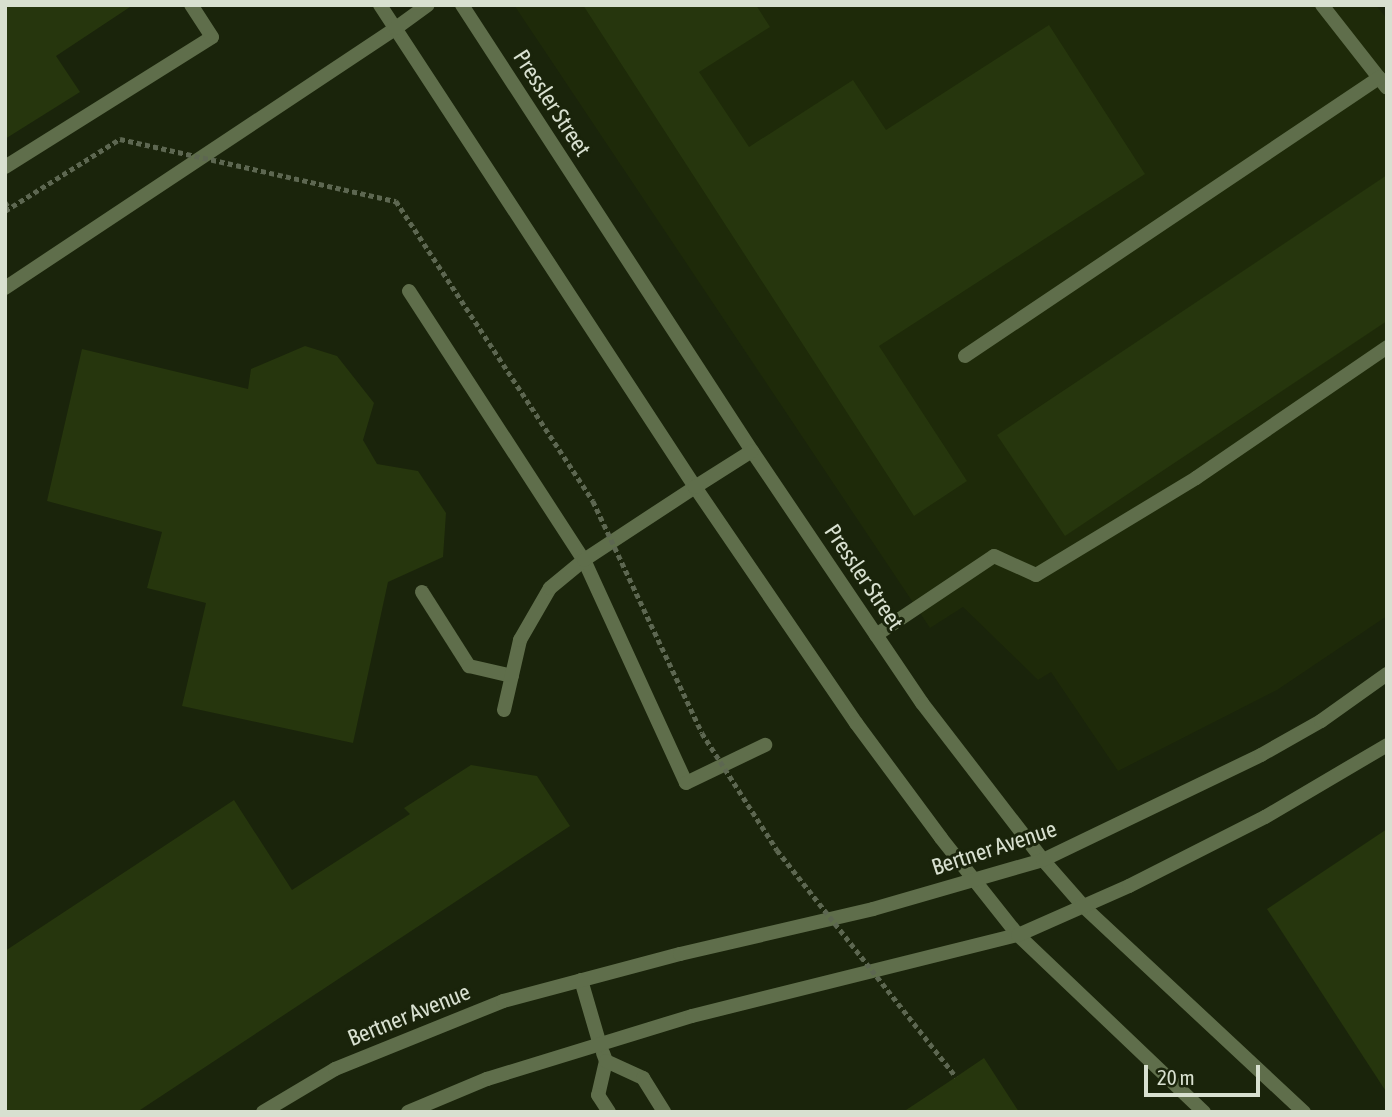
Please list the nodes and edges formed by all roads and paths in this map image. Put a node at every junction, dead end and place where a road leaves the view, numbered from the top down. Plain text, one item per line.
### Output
1 (191, 5) edge
2 (380, 5) edge
3 (428, 5) edge
4 (461, 5) edge
5 (1322, 5) edge
6 (396, 28) junction
7 (1383, 83) edge
8 (5, 167) edge
9 (5, 202) edge
10 (7, 209) edge
11 (5, 288) edge
12 (409, 291) dead end
13 (1387, 347) edge
14 (965, 356) dead end
15 (752, 451) junction
16 (695, 487) junction
17 (584, 560) junction
18 (422, 592) dead end
19 (876, 635) junction
20 (1387, 674) edge
21 (512, 676) junction
22 (504, 710) dead end
23 (765, 745) dead end
24 (1387, 745) edge
25 (1043, 860) junction
26 (971, 879) junction
27 (1084, 907) junction
28 (1018, 935) junction
29 (581, 980) junction
30 (600, 1045) junction
31 (606, 1061) junction
32 (956, 1077) dead end
33 (263, 1112) edge
34 (408, 1112) edge
35 (609, 1112) edge
36 (664, 1112) edge
37 (1203, 1112) edge
38 (1304, 1112) edge

1 - 8 street
2 - 6 street
3 - 6 street
4 - 15 street, Pressler Street
5 - 7 street
6 - 11 street
6 - 16 street
7 - 14 street
9 - 10 path, bridge
10 - 32 path, bridge
12 - 17 street
13 - 19 street
15 - 16 street
15 - 19 street, Pressler Street
16 - 17 street
16 - 26 street
17 - 21 street
17 - 23 street
18 - 21 street
19 - 25 street, Pressler Street
20 - 25 street, Bertner Avenue
21 - 22 street
24 - 27 street
25 - 26 street, Bertner Avenue
25 - 27 street, Pressler Street
26 - 28 street
26 - 29 street, Bertner Avenue
27 - 28 street
27 - 38 street, Pressler Street
28 - 30 street
28 - 37 street
29 - 30 street
29 - 33 street, Bertner Avenue
30 - 31 street
30 - 34 street
31 - 35 street
31 - 36 street

